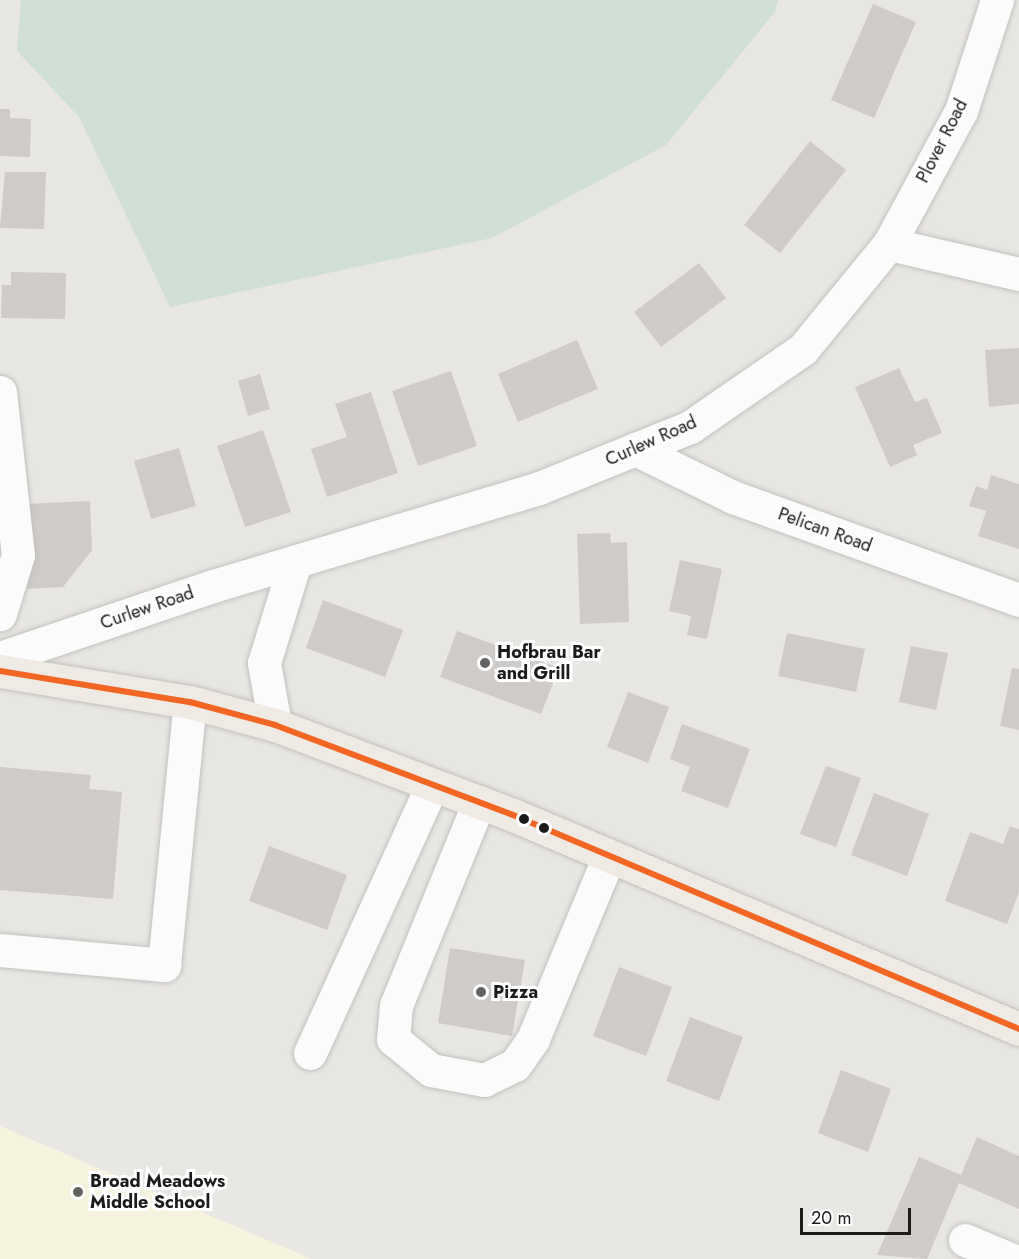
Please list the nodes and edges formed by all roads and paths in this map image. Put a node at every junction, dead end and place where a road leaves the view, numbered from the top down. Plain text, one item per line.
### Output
1 (997, 0) edge
2 (889, 243) junction
3 (1019, 274) edge
4 (0, 392) edge
5 (635, 449) junction
6 (295, 562) junction
7 (1019, 600) edge
8 (0, 614) edge
9 (0, 658) edge
10 (0, 671) edge
11 (190, 702) junction
12 (274, 724) junction
13 (432, 785) junction
14 (479, 802) junction
15 (609, 856) junction
16 (0, 950) edge
17 (1019, 1029) edge
18 (310, 1053) dead end
19 (965, 1240) dead end
20 (1010, 1259) edge

1 - 2 street, Plover Road
2 - 3 street
2 - 5 street, Curlew Road
4 - 8 street
5 - 6 street, Curlew Road
5 - 7 street, Pelican Road
6 - 9 street, Curlew Road
6 - 12 street
10 - 11 main road
11 - 12 main road
11 - 16 street
12 - 13 main road
13 - 14 main road
13 - 18 street
14 - 15 main road
14 - 15 street
15 - 17 main road
19 - 20 street

